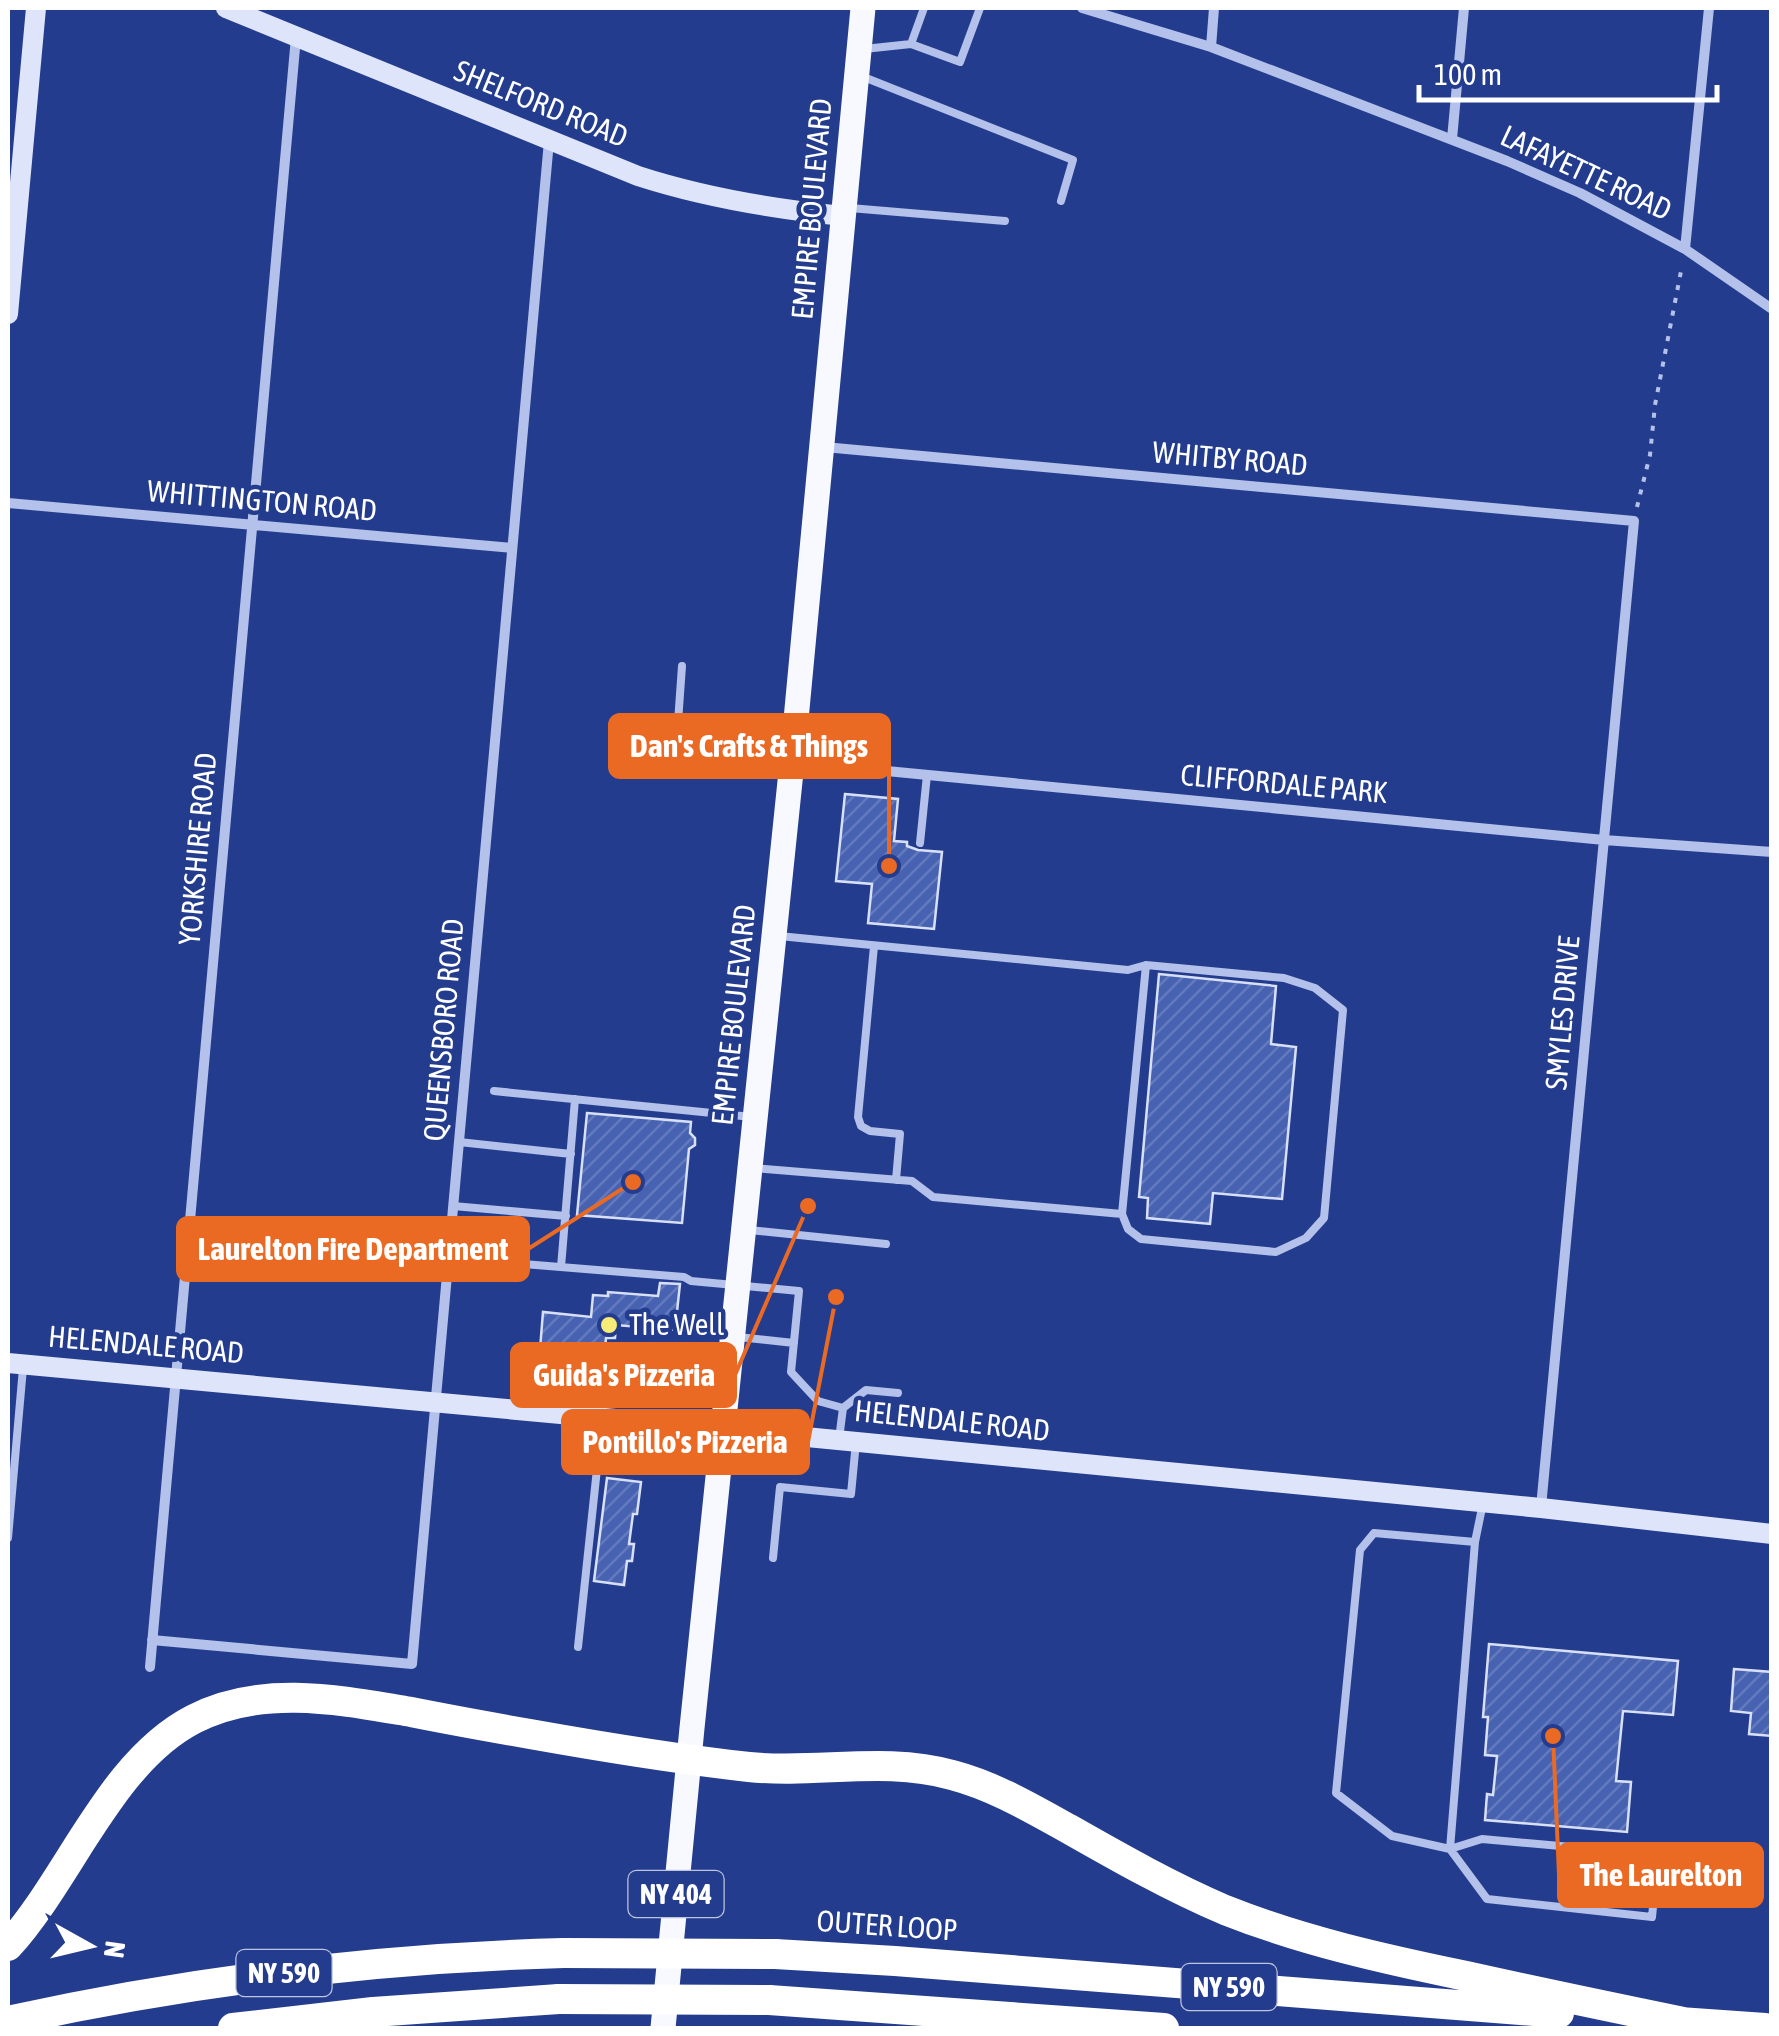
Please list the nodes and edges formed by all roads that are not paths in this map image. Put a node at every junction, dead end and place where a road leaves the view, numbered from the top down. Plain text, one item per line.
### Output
1 (36, 8) edge
2 (226, 8) edge
3 (863, 8) edge
4 (924, 8) edge
5 (980, 8) edge
6 (1082, 8) edge
7 (1214, 8) edge
8 (1464, 8) edge
9 (1709, 8) edge
10 (296, 36) junction
11 (911, 44) junction
12 (1210, 47) junction
13 (858, 62) junction
14 (1452, 139) junction
15 (550, 140) junction
16 (1062, 202) dead end
17 (844, 212) junction
18 (1004, 221) dead end
19 (1685, 249) junction
20 (1772, 309) edge
21 (8, 314) edge
22 (822, 446) junction
23 (8, 502) edge
24 (1634, 522) joint
25 (252, 525) junction
26 (512, 548) junction
27 (682, 666) dead end
28 (792, 762) junction
29 (927, 775) junction
30 (1604, 840) junction
31 (920, 842) dead end
32 (1772, 852) edge
33 (775, 936) junction
34 (874, 946) junction
35 (1146, 964) junction
36 (494, 1092) dead end
37 (576, 1099) junction
38 (756, 1118) junction
39 (459, 1142) junction
40 (571, 1154) junction
41 (751, 1168) junction
42 (896, 1180) junction
43 (453, 1206) junction
44 (1122, 1214) junction
45 (566, 1216) junction
46 (744, 1230) junction
47 (886, 1244) dead end
48 (449, 1258) junction
49 (562, 1267) junction
50 (739, 1286) junction
51 (733, 1336) junction
52 (794, 1343) junction
53 (16, 1364) edge
54 (175, 1378) junction
55 (898, 1393) dead end
56 (436, 1401) junction
57 (842, 1408) junction
58 (603, 1418) junction
59 (724, 1429) junction
60 (848, 1441) junction
61 (1483, 1503) junction
62 (1541, 1508) junction
63 (1772, 1534) edge
64 (8, 1538) edge
65 (1474, 1542) junction
66 (773, 1558) dead end
67 (152, 1640) junction
68 (578, 1647) dead end
69 (150, 1667) dead end
70 (689, 1758) junction
71 (1450, 1849) junction
72 (8, 1946) edge
73 (559, 1999) junction
74 (8, 2020) edge
75 (1683, 2022) junction
76 (233, 2028) edge
77 (341, 2028) edge
78 (663, 2028) edge
79 (1164, 2028) edge
80 (1765, 2028) edge

1 - 21 street
2 - 10 street, SHELFORD ROAD
3 - 13 main road, EMPIRE BOULEVARD
4 - 11 lane
5 - 11 lane
6 - 12 street, LAFAYETTE ROAD
7 - 12 street
8 - 14 street
9 - 19 street
10 - 15 street, SHELFORD ROAD
10 - 25 street, YORKSHIRE ROAD
11 - 13 lane
12 - 14 street, LAFAYETTE ROAD
13 - 16 lane
13 - 17 main road, EMPIRE BOULEVARD
14 - 19 street, LAFAYETTE ROAD
15 - 17 street, SHELFORD ROAD
15 - 26 street, QUEENSBORO ROAD
17 - 18 lane
17 - 22 main road, EMPIRE BOULEVARD
19 - 20 street, LAFAYETTE ROAD
22 - 24 street, WHITBY ROAD
22 - 28 main road, EMPIRE BOULEVARD
23 - 25 street, WHITTINGTON ROAD
24 - 30 street, SMYLES DRIVE
25 - 26 street, WHITTINGTON ROAD
25 - 54 street, YORKSHIRE ROAD
26 - 39 street, QUEENSBORO ROAD
27 - 28 lane
28 - 29 street, CLIFFORDALE PARK
28 - 33 main road, EMPIRE BOULEVARD
29 - 30 street, CLIFFORDALE PARK
29 - 31 lane
30 - 32 street, CLIFFORDALE PARK
30 - 62 street, SMYLES DRIVE
33 - 34 lane
33 - 38 main road, EMPIRE BOULEVARD
34 - 35 lane
34 - 42 lane
35 - 44 lane
35 - 44 lane
36 - 37 lane
37 - 38 lane
37 - 40 lane
38 - 41 main road, EMPIRE BOULEVARD
39 - 40 lane
39 - 43 street, QUEENSBORO ROAD
40 - 45 lane
41 - 42 lane
41 - 46 main road, EMPIRE BOULEVARD
42 - 44 lane
43 - 45 lane
43 - 48 street, QUEENSBORO ROAD
45 - 49 lane
46 - 47 lane
46 - 50 main road, EMPIRE BOULEVARD
48 - 49 lane
48 - 56 street, QUEENSBORO ROAD
49 - 50 lane
50 - 51 main road, EMPIRE BOULEVARD
50 - 52 lane
51 - 52 lane
51 - 59 main road, EMPIRE BOULEVARD
52 - 57 lane
53 - 54 street, HELENDALE ROAD
53 - 64 lane
54 - 56 street, HELENDALE ROAD
54 - 67 street, YORKSHIRE ROAD
55 - 57 lane
56 - 58 street, HELENDALE ROAD
56 - 67 street, QUEENSBORO ROAD
57 - 60 lane
58 - 59 street, HELENDALE ROAD
58 - 68 lane
59 - 60 street, HELENDALE ROAD
59 - 70 main road, EMPIRE BOULEVARD
60 - 61 street, HELENDALE ROAD
60 - 66 lane
61 - 62 street, HELENDALE ROAD
61 - 65 lane
62 - 63 street, HELENDALE ROAD
65 - 71 lane
65 - 71 lane
67 - 69 street, YORKSHIRE ROAD
70 - 72 highway
70 - 75 highway
70 - 78 main road, EMPIRE BOULEVARD / NY 404
71 - 71 lane
73 - 76 highway, NY 590
73 - 77 highway
73 - 79 highway, NY 590, bridge
74 - 75 highway, OUTER LOOP / NY 590, bridge
75 - 80 highway, OUTER LOOP / NY 590

